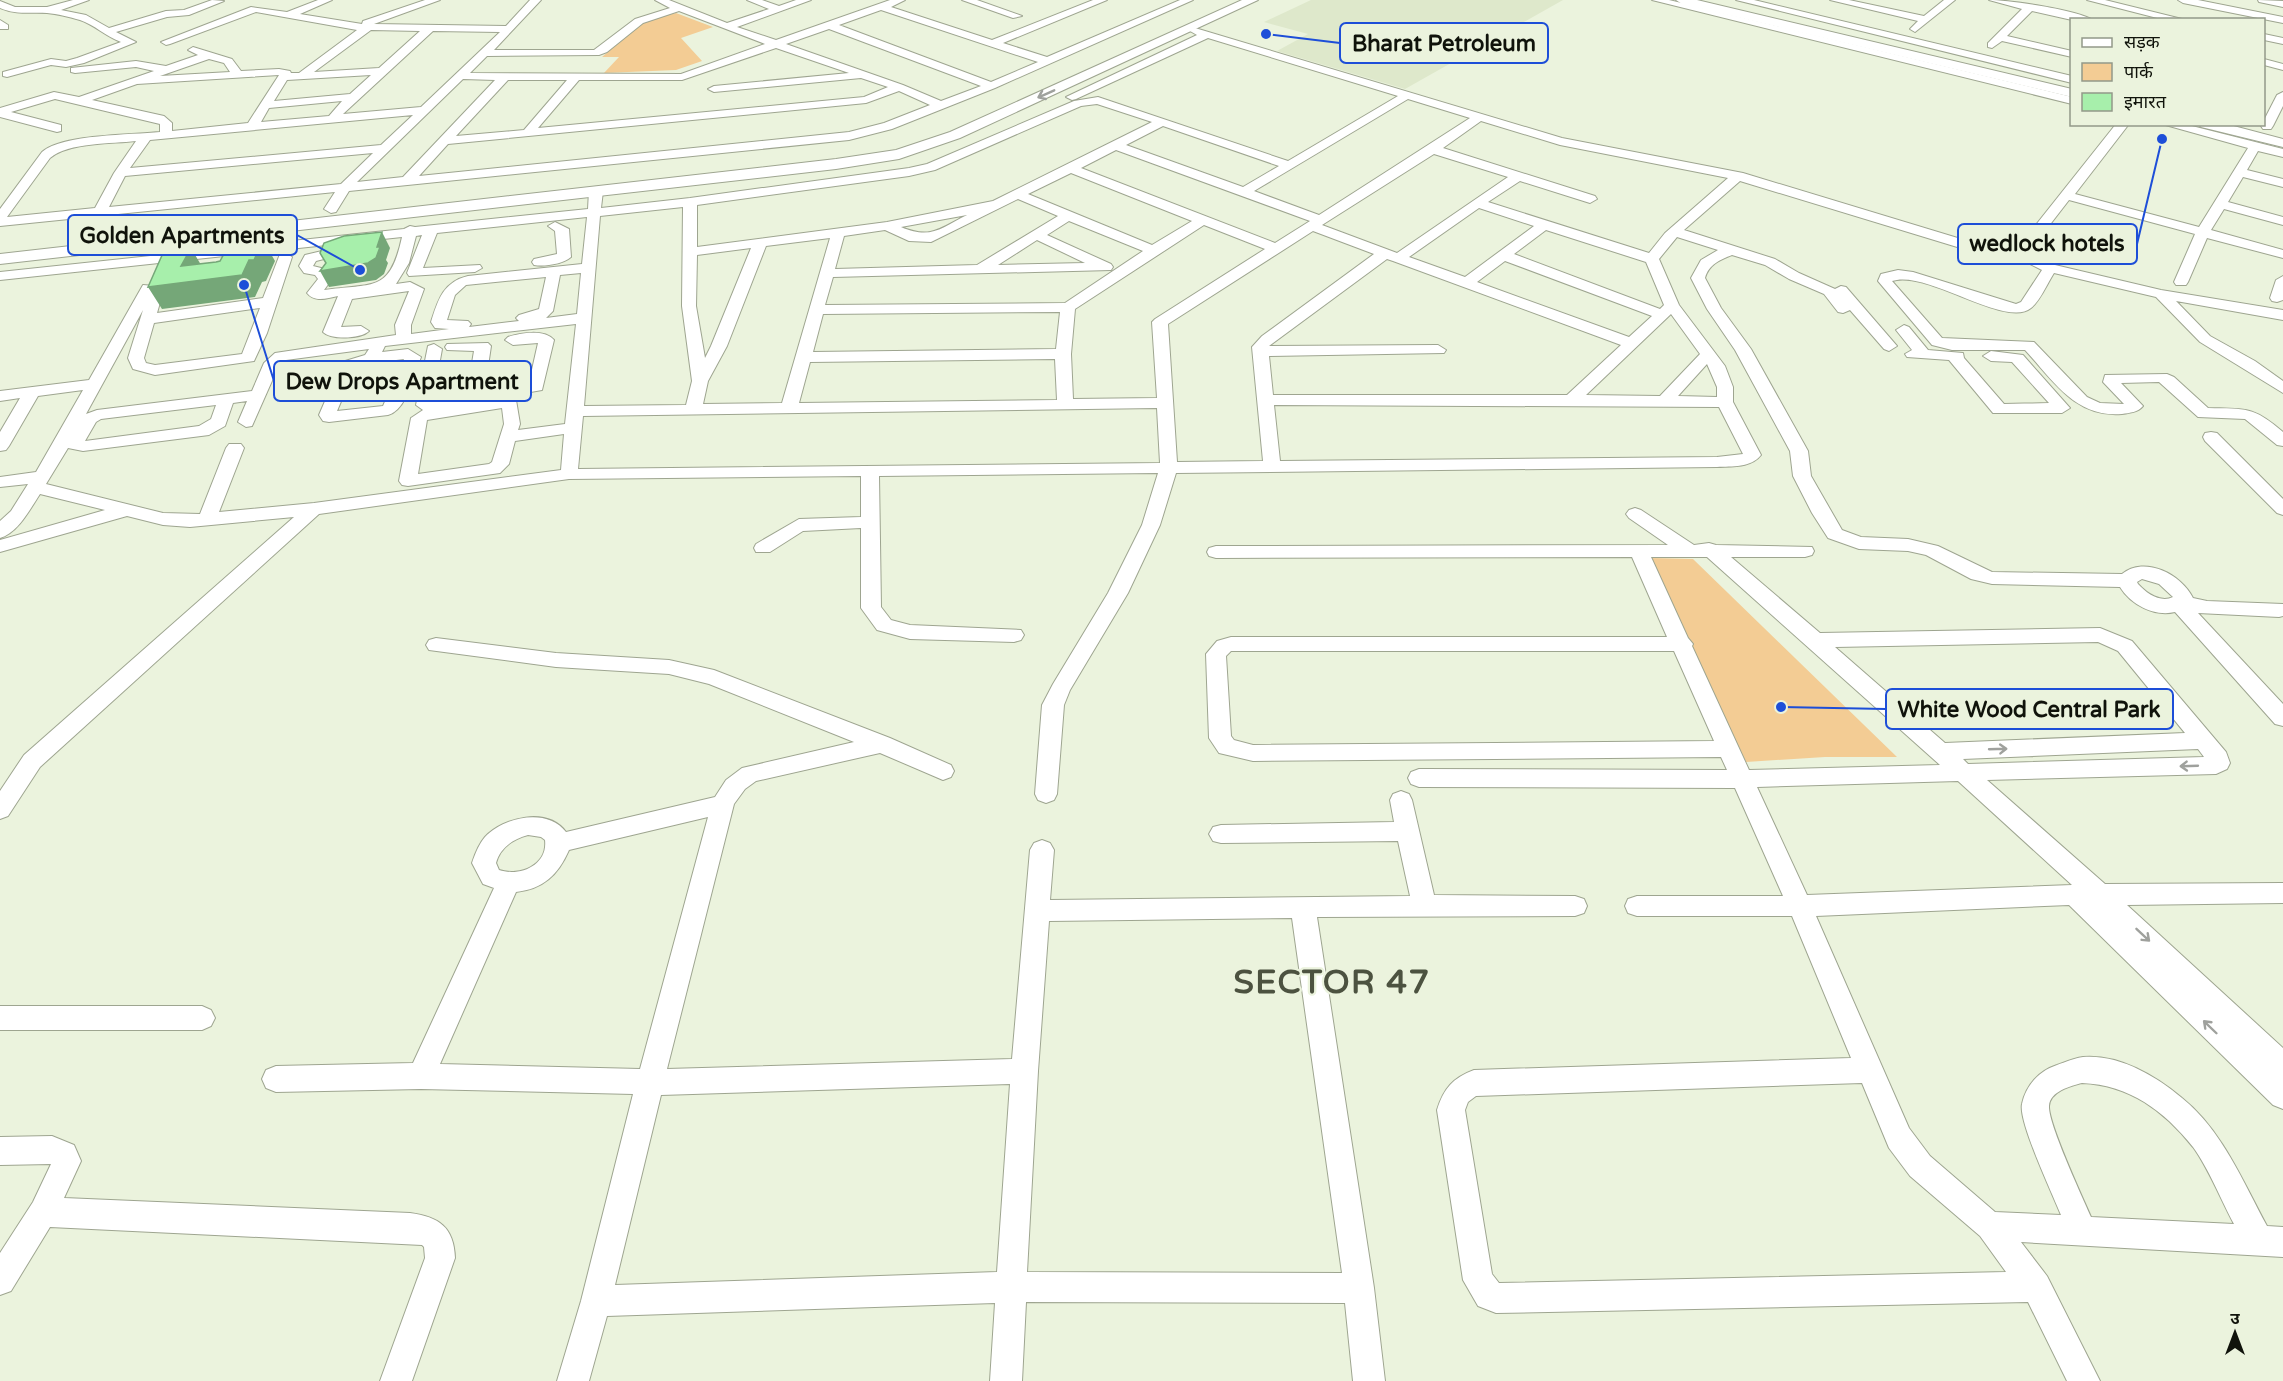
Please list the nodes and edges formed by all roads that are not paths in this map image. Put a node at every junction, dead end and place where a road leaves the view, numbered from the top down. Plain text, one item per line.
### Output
1 (84, 0) edge
2 (327, 0) edge
3 (435, 0) edge
4 (536, 0) edge
5 (660, 0) edge
6 (752, 0) edge
7 (806, 0) edge
8 (900, 0) edge
9 (1102, 0) edge
10 (1155, 0) edge
11 (1188, 0) edge
12 (1230, 0) edge
13 (1249, 0) edge
14 (1657, 0) edge
15 (1682, 0) edge
16 (1697, 0) edge
17 (1741, 0) edge
18 (1835, 0) edge
19 (1950, 0) edge
20 (1994, 0) edge
21 (2092, 0) edge
22 (2183, 0) edge
23 (2263, 0) edge
24 (219, 1) edge
25 (975, 1) edge
26 (3, 2) edge
27 (2283, 4) edge
28 (1175, 6) junction
29 (881, 7) junction
30 (2030, 7) junction
31 (679, 8) junction
32 (2129, 8) junction
33 (778, 9) junction
34 (18, 10) junction
35 (48, 10) junction
36 (1191, 11) dead end
37 (0, 16) edge
38 (285, 16) junction
39 (1017, 16) dead end
40 (2079, 18) edge
41 (2121, 18) edge
42 (2172, 18) edge
43 (2283, 20) edge
44 (1926, 21) junction
45 (830, 25) junction
46 (354, 27) junction
47 (727, 27) junction
48 (367, 28) junction
49 (429, 28) junction
50 (509, 29) junction
51 (1189, 29) junction
52 (106, 32) junction
53 (1208, 34) junction
54 (2265, 37) edge
55 (2001, 38) junction
56 (1903, 39) junction
57 (2283, 40) edge
58 (993, 43) junction
59 (776, 44) junction
60 (484, 53) junction
61 (2070, 54) edge
62 (206, 56) junction
63 (1978, 58) junction
64 (730, 60) junction
65 (1047, 61) junction
66 (2265, 62) edge
67 (716, 65) junction
68 (2283, 67) edge
69 (168, 70) junction
70 (381, 71) junction
71 (1064, 72) junction
72 (4, 74) edge
73 (238, 75) junction
74 (303, 75) junction
75 (862, 75) junction
76 (459, 76) junction
77 (286, 77) junction
78 (504, 77) junction
79 (575, 78) junction
80 (1081, 78) junction
81 (2070, 80) edge
82 (138, 81) junction
83 (784, 83) junction
84 (991, 86) junction
85 (899, 87) junction
86 (714, 90) junction
87 (2070, 91) edge
88 (2070, 91) edge
89 (1407, 95) junction
90 (2283, 95) edge
91 (353, 97) junction
92 (78, 101) junction
93 (2070, 101) edge
94 (266, 105) junction
95 (939, 105) junction
96 (425, 110) junction
97 (0, 113) edge
98 (713, 116) junction
99 (1479, 117) junction
100 (332, 120) junction
101 (1162, 122) junction
102 (2265, 123) edge
103 (2265, 125) edge
104 (2121, 126) edge
105 (2176, 126) edge
106 (2215, 126) edge
107 (2227, 126) edge
108 (57, 128) dead end
109 (251, 128) junction
110 (2283, 130) edge
111 (527, 134) junction
112 (166, 136) junction
113 (145, 138) junction
114 (444, 141) junction
115 (2283, 141) edge
116 (1117, 146) junction
117 (2255, 146) junction
118 (386, 148) junction
119 (1433, 149) junction
120 (2283, 153) edge
121 (1288, 165) junction
122 (1072, 169) junction
123 (2240, 172) junction
124 (120, 173) junction
125 (1518, 176) junction
126 (1738, 176) junction
127 (408, 180) junction
128 (2283, 183) edge
129 (345, 187) junction
130 (1244, 192) junction
131 (1019, 195) junction
132 (2065, 195) junction
133 (1590, 199) dead end
134 (594, 202) junction
135 (690, 202) junction
136 (1476, 203) junction
137 (1001, 204) junction
138 (2220, 204) junction
139 (331, 208) junction
140 (100, 211) junction
141 (1069, 215) junction
142 (0, 220) edge
143 (1203, 220) junction
144 (2283, 220) edge
145 (554, 221) junction
146 (1316, 223) junction
147 (1542, 225) junction
148 (887, 226) junction
149 (2203, 232) junction
150 (430, 233) junction
151 (838, 233) junction
152 (1037, 235) junction
153 (1672, 235) junction
154 (409, 236) junction
155 (760, 243) junction
156 (5, 244) edge
157 (47, 246) junction
158 (1274, 248) junction
159 (68, 250) junction
160 (1153, 250) junction
161 (205, 251) junction
162 (286, 251) junction
163 (689, 252) junction
164 (1728, 252) junction
165 (2020, 254) junction
166 (2283, 254) edge
167 (1503, 255) junction
168 (1391, 256) junction
169 (0, 258) edge
170 (164, 258) junction
171 (1652, 259) junction
172 (1771, 267) junction
173 (589, 268) junction
174 (2050, 268) junction
175 (1113, 270) junction
176 (554, 271) junction
177 (978, 272) junction
178 (826, 273) junction
179 (0, 276) edge
180 (2283, 280) edge
181 (1468, 282) junction
182 (2181, 282) dead end
183 (2161, 294) junction
184 (2277, 298) dead end
185 (270, 302) junction
186 (1068, 307) junction
187 (1839, 308) dead end
188 (816, 310) junction
189 (1667, 311) junction
190 (2283, 315) edge
191 (585, 318) junction
192 (148, 319) junction
193 (1904, 330) dead end
194 (404, 332) junction
195 (501, 335) junction
196 (380, 342) junction
197 (436, 342) junction
198 (1630, 343) junction
199 (1438, 350) dead end
200 (1259, 351) junction
201 (1709, 353) junction
202 (1063, 354) junction
203 (1918, 354) junction
204 (1954, 356) junction
205 (803, 357) junction
206 (371, 358) junction
207 (700, 381) junction
208 (93, 384) junction
209 (2283, 388) edge
210 (32, 392) junction
211 (257, 394) junction
212 (0, 396) edge
213 (226, 399) junction
214 (1572, 399) junction
215 (1264, 400) junction
216 (1665, 400) junction
217 (1725, 402) junction
218 (1164, 403) junction
219 (1065, 404) junction
220 (789, 409) junction
221 (693, 410) junction
222 (573, 419) junction
223 (246, 422) dead end
224 (510, 430) junction
225 (2211, 436) dead end
226 (2283, 441) edge
227 (0, 446) edge
228 (235, 448) dead end
229 (1272, 465) junction
230 (1169, 467) junction
231 (870, 470) junction
232 (569, 474) junction
233 (0, 482) edge
234 (39, 482) junction
235 (128, 509) junction
236 (314, 509) junction
237 (2283, 509) edge
238 (1635, 514) dead end
239 (207, 519) junction
240 (870, 522) junction
241 (0, 532) edge
242 (0, 546) edge
243 (763, 548) dead end
244 (1687, 549) junction
245 (1708, 549) junction
246 (1638, 550) junction
247 (1805, 551) dead end
248 (1216, 552) dead end
249 (2127, 581) junction
250 (2181, 601) junction
251 (2276, 607) dead end
252 (1014, 635) dead end
253 (1815, 640) junction
254 (1683, 644) junction
255 (435, 645) dead end
256 (2283, 718) edge
257 (2202, 741) junction
258 (882, 744) junction
259 (1730, 749) junction
260 (1548, 751) junction
261 (1939, 752) junction
262 (943, 771) dead end
263 (1963, 773) junction
264 (1419, 778) dead end
265 (1558, 778) junction
266 (1743, 779) junction
267 (1046, 794) dead end
268 (1401, 800) dead end
269 (2, 804) edge
270 (723, 804) junction
271 (1408, 831) junction
272 (1221, 834) dead end
273 (560, 843) junction
274 (1041, 850) dead end
275 (508, 883) junction
276 (2283, 893) edge
277 (2074, 895) junction
278 (2100, 895) junction
279 (1424, 905) junction
280 (1575, 906) dead end
281 (1637, 906) dead end
282 (1800, 906) junction
283 (1303, 909) junction
284 (1037, 911) junction
285 (0, 1018) edge
286 (201, 1018) dead end
287 (2239, 1055) junction
288 (2278, 1056) edge
289 (1869, 1070) junction
290 (1024, 1071) junction
291 (421, 1076) junction
292 (276, 1079) dead end
293 (650, 1082) junction
294 (2283, 1096) edge
295 (0, 1151) edge
296 (43, 1212) junction
297 (1990, 1226) junction
298 (2082, 1231) junction
299 (2271, 1241) edge
300 (0, 1280) edge
301 (1011, 1287) junction
302 (2036, 1287) junction
303 (1359, 1288) junction
304 (596, 1301) junction
305 (396, 1381) edge
306 (573, 1381) edge
307 (1006, 1381) edge
308 (1369, 1381) edge
309 (2084, 1381) edge

1 - 35 street
2 - 38 street
3 - 46 street
4 - 50 street
5 - 31 street
6 - 33 street
7 - 33 street
8 - 29 street
9 - 58 street
10 - 28 street
11 - 28 street
12 - 71 main road
13 - 51 main road
14 - 93 street
15 - 87 main road
16 - 88 main road
17 - 56 street
18 - 44 street
19 - 44 street
20 - 30 street
21 - 32 street
22 - 43 street
23 - 27 street
24 - 52 street
25 - 39 street
26 - 34 street
28 - 36 street
28 - 65 street
29 - 45 street
29 - 58 street
30 - 40 street
30 - 55 street
31 - 47 street
31 - 60 street
32 - 41 street
32 - 42 street
33 - 47 street
34 - 35 street
34 - 37 street
35 - 52 street
38 - 46 street
38 - 62 street
44 - 56 street
45 - 59 street
45 - 84 street
46 - 48 street
47 - 59 street
48 - 49 street
48 - 74 street
49 - 50 street
49 - 70 street
50 - 60 street
51 - 53 street
51 - 80 main road
52 - 72 street
53 - 89 street
53 - 134 street
54 - 57 street
55 - 61 street
55 - 63 street
56 - 63 street
58 - 65 street
59 - 64 street
59 - 75 street
60 - 76 street
62 - 69 street
62 - 73 street
63 - 81 street
64 - 67 street
64 - 83 street
65 - 84 street
66 - 68 street
67 - 79 street
67 - 86 street
69 - 72 street
69 - 82 street
70 - 74 street
70 - 91 street
71 - 80 main road
71 - 139 main road
73 - 77 street
73 - 82 street
74 - 77 street
75 - 83 street
75 - 85 street
76 - 78 street
76 - 96 street
77 - 94 street
78 - 79 street
78 - 114 street
79 - 111 street
80 -> 134 main road
82 - 92 street
83 - 86 street
84 - 95 street
85 - 95 street
85 - 98 street
86 - 98 street
89 - 99 street
89 - 121 street
90 - 102 street
91 - 94 street
91 - 100 street
92 - 97 street
92 - 112 street
94 - 109 street
95 - 127 street
96 - 100 street
96 - 118 street
97 - 108 street
98 - 111 street
99 - 119 street
99 - 126 street
100 - 109 street
101 - 116 street
101 - 121 street
101 - 135 street
103 - 110 street
104 - 132 street
105 - 117 street
106 - 115 main road
107 - 115 main road
109 - 112 street
111 - 114 street
112 - 113 street
113 - 124 street
113 - 142 street
114 - 127 street
116 - 122 street
116 - 130 street
117 - 120 street
117 - 123 street
118 - 124 street
118 - 129 street
119 - 125 street
119 - 146 street
121 - 130 street
122 - 131 street
122 - 143 street
123 - 128 street
123 - 138 street
124 - 140 street
125 - 133 street
125 - 136 street
126 - 153 street
126 - 165 street
127 - 129 street
129 - 139 street
129 - 140 street
130 - 146 street
131 - 137 street
131 - 141 street
132 - 149 street
132 - 165 street
134 - 135 street
134 - 145 street
134 - 159 main road
134 - 161 street
134 - 173 street
135 - 163 street
136 - 147 street
136 - 168 street
137 - 148 street
137 - 148 street
138 - 144 street
138 - 149 street
139 - 157 main road
140 - 142 street
141 - 152 street
141 - 160 street
143 - 158 street
143 - 160 street
145 - 150 street
145 - 150 street
146 - 158 street
146 - 168 street
147 - 167 street
147 - 171 street
148 - 151 street
149 - 166 street
149 - 182 street
150 - 154 street
151 - 155 street
151 - 178 street
152 - 175 street
152 - 177 street
153 - 164 street
153 - 171 street
154 - 154 street
154 - 162 street
155 - 163 street
155 - 207 street
156 - 157 main road
157 - 159 main road
157 - 169 main road
158 - 218 street
159 - 161 street
160 - 175 street
161 - 162 street
161 - 170 street
162 - 185 street
162 - 192 street
163 - 207 street
164 - 172 street
164 - 249 street
165 - 174 street
167 - 181 street
167 - 189 street
168 - 181 street
168 - 200 street
170 - 179 street
170 - 208 street
171 - 189 street
172 - 187 street
172 - 203 street
173 - 176 street
173 - 191 street
174 - 183 street
174 - 226 street
175 - 177 street
175 - 186 street
176 - 176 street
177 - 178 street
178 - 188 street
180 - 184 street
181 - 198 street
183 - 190 street
183 - 209 street
185 - 192 street
185 - 192 street
186 - 188 street
186 - 202 street
188 - 205 street
189 - 198 street
189 - 201 street
191 - 195 street
191 - 222 street
193 - 203 street
194 - 194 street
194 - 196 street
194 - 197 street
195 - 195 street
195 - 197 street
196 - 206 street
196 - 211 street
197 - 197 street
198 - 214 street
199 - 200 street
200 - 215 street
201 - 216 street
201 - 217 street
202 - 205 street
202 - 219 street
203 - 204 street
204 - 204 street
205 - 220 street
206 - 206 street
207 - 221 street
208 - 210 street
208 - 234 street
210 - 212 street
210 - 227 street
211 - 213 street
211 - 223 street
213 - 213 street
214 - 215 street
214 - 216 street
215 - 229 street
216 - 217 street
217 - 229 street
218 - 219 street
218 - 230 street
219 - 220 street
220 - 221 street
221 - 222 street
222 - 224 street
222 - 232 street
224 - 224 street
225 - 237 street
228 - 239 street
229 - 230 street
230 - 231 street
230 - 267 street
231 - 232 street
231 - 240 street
232 - 236 street
233 - 234 street
234 - 235 street
234 - 241 street
235 - 239 street
235 - 242 street
236 - 239 street
236 - 269 street
238 - 244 street
240 - 243 street
240 - 252 street
244 - 245 street
244 - 246 street
245 - 247 street
245 - 253 street
246 - 248 street
246 - 254 street
249 - 250 street
249 - 250 street
250 - 251 street
250 - 256 street
253 - 257 street
253 - 261 street
254 - 259 street
254 - 260 street
255 - 258 street
261 -> 257 street
257 -> 263 street
258 - 262 street
258 - 270 street
259 - 260 street
259 - 266 street
260 - 265 street
261 - 263 street
263 - 266 street
263 - 278 street
264 - 265 street
265 - 266 street
266 - 282 street
268 - 271 street
270 - 273 street
270 - 293 street
271 - 272 street
271 - 279 street
273 - 275 street
273 - 275 street
274 - 284 street
275 - 291 street
276 - 278 street
277 - 278 street
277 - 282 street
287 -> 277 street
278 -> 288 street
279 - 280 street
279 - 283 street
281 - 282 street
282 - 289 street
283 - 284 street
283 - 303 street
284 - 290 street
285 - 286 street
287 - 288 street
287 - 294 street
289 - 297 street
289 - 302 street
290 - 293 street
290 - 301 street
291 - 292 street
291 - 293 street
293 - 304 street
295 - 296 street
296 - 300 street
296 - 305 street
297 - 298 street
297 - 302 street
298 - 299 street
298 - 299 street
301 - 303 street
301 - 304 street
301 - 307 street
302 - 309 street
303 - 308 street
304 - 306 street

